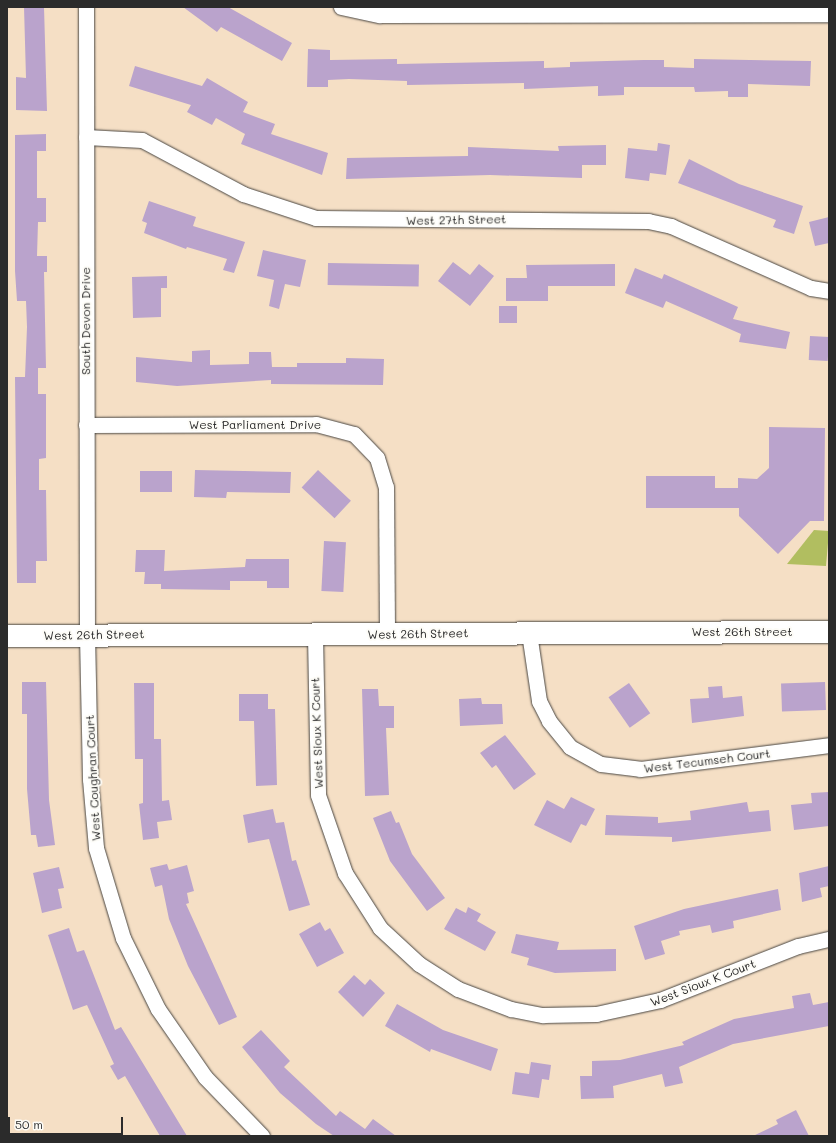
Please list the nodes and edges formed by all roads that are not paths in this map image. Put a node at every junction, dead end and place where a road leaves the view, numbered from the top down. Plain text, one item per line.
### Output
1 (86, 7) edge
2 (341, 7) edge
3 (829, 14) edge
4 (86, 137) junction
5 (829, 291) edge
6 (86, 425) junction
7 (829, 632) edge
8 (529, 633) junction
9 (87, 635) junction
10 (315, 635) junction
11 (387, 635) junction
12 (7, 636) edge
13 (829, 745) edge
14 (829, 939) edge
15 (262, 1136) edge

1 - 4 street, South Devon Drive
2 - 3 street
4 - 5 street, West 27th Street
4 - 6 street, South Devon Drive
6 - 9 street, South Devon Drive
6 - 11 street, West Parliament Drive
7 - 8 main road, West 26th Street
8 - 11 main road, West 26th Street
8 - 13 street, West Tecumseh Court
9 - 10 main road, West 26th Street
9 - 12 main road, West 26th Street
9 - 15 street, West Coughran Court
10 - 11 main road, West 26th Street
10 - 14 street, West Sioux K Court

